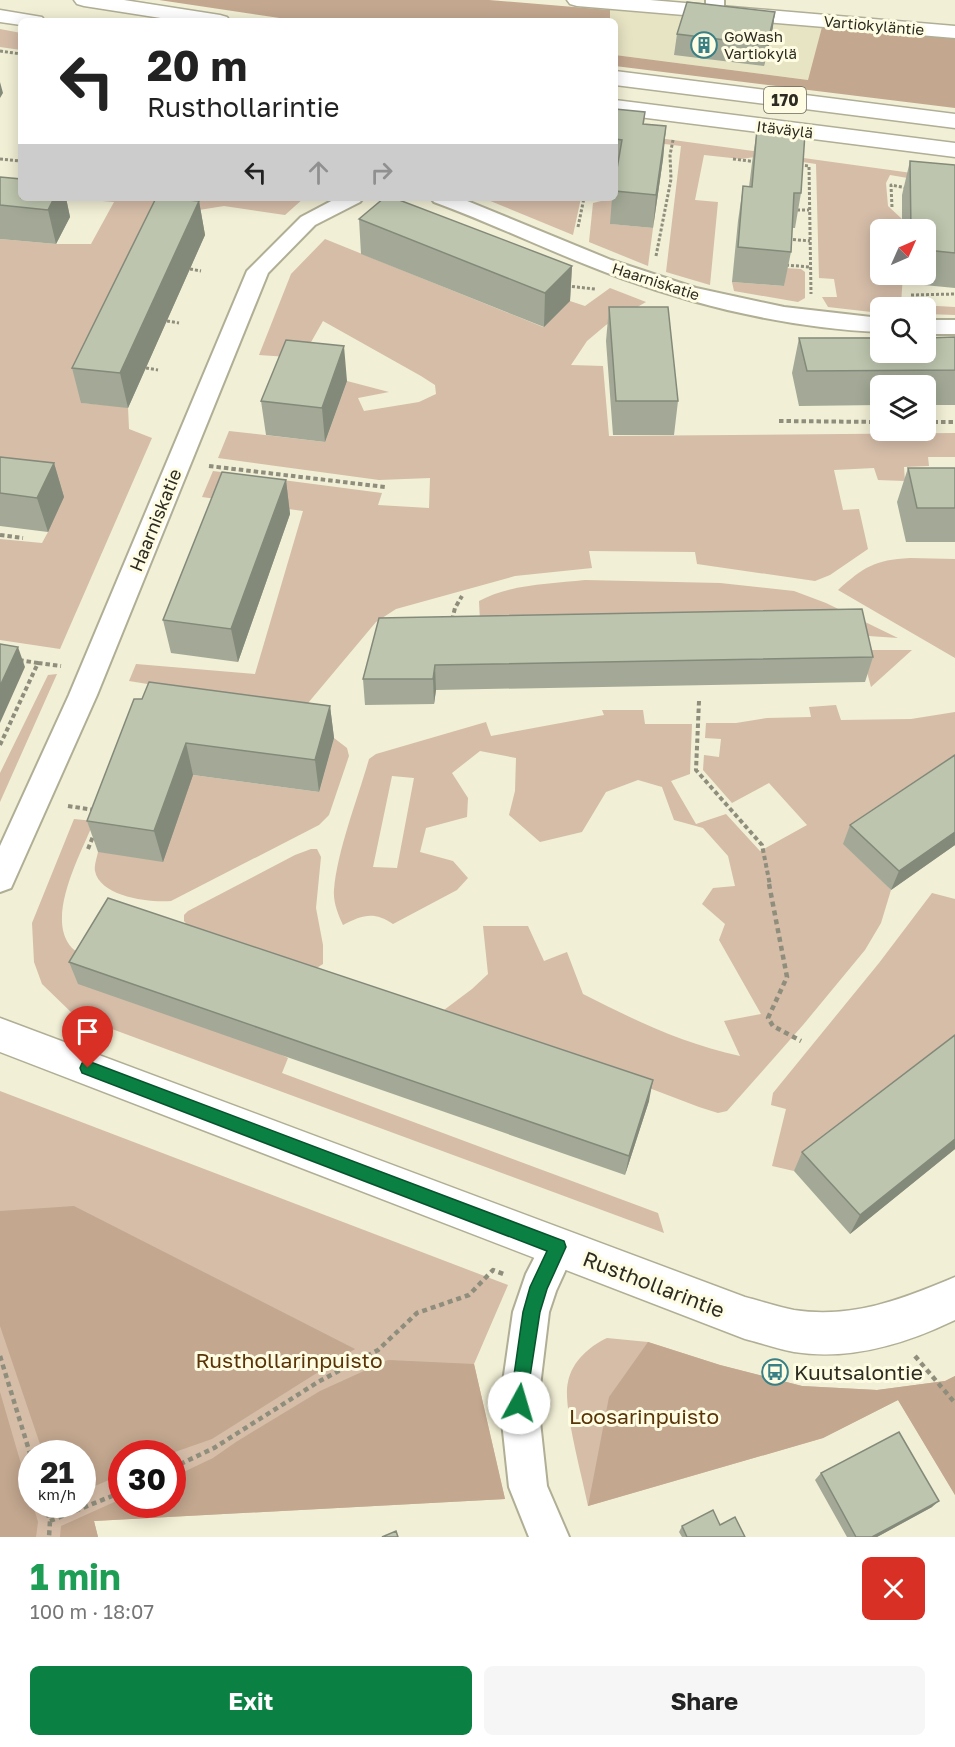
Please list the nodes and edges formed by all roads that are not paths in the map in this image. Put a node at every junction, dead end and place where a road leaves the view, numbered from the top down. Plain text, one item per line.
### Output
1 (84, 0) edge
2 (578, 0) edge
3 (715, 5) edge
4 (0, 16) edge
5 (201, 18) edge
6 (18, 19) edge
7 (955, 32) edge
8 (618, 78) edge
9 (618, 107) edge
10 (955, 120) edge
11 (955, 150) edge
12 (347, 201) edge
13 (449, 201) edge
14 (870, 324) edge
15 (936, 327) edge
16 (955, 327) edge
17 (0, 879) edge
18 (0, 1035) edge
19 (558, 1247) junction
20 (950, 1300) edge
21 (549, 1537) edge

1 - 5 main road
2 - 3 main road, Vartiokyläntie
3 - 7 main road, Vartiokyläntie
4 - 6 main road
8 - 10 main road, Itäväylä / 170
9 - 11 main road, Itäväylä / 170
12 - 17 street, Haarniskatie
13 - 14 street, Haarniskatie
15 - 16 street
18 - 19 main road, Rusthollarintie
19 - 20 main road, Rusthollarintie
19 - 21 street

